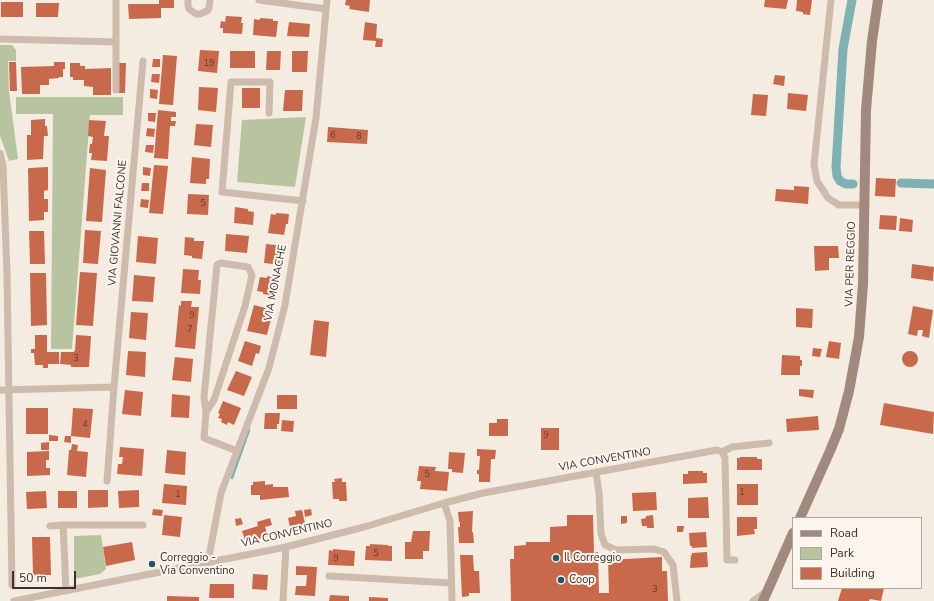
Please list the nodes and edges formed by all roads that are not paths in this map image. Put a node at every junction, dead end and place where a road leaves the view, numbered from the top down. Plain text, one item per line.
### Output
1 (116, 0) edge
2 (188, 0) edge
3 (210, 0) edge
4 (259, 0) edge
5 (327, 0) edge
6 (831, 0) edge
7 (878, 0) edge
8 (326, 8) junction
9 (0, 39) edge
10 (116, 42) junction
11 (143, 61) dead end
12 (116, 90) dead end
13 (269, 113) dead end
14 (0, 153) edge
15 (303, 201) junction
16 (864, 205) junction
17 (114, 387) junction
18 (0, 390) edge
19 (9, 390) junction
20 (206, 412) junction
21 (768, 443) dead end
22 (237, 451) junction
23 (722, 452) junction
24 (596, 472) junction
25 (107, 481) dead end
26 (444, 503) junction
27 (800, 517) edge
28 (143, 524) dead end
29 (63, 525) junction
30 (50, 526) dead end
31 (792, 535) edge
32 (286, 547) junction
33 (735, 560) dead end
34 (208, 562) junction
35 (329, 576) dead end
36 (451, 583) junction
37 (12, 586) dead end
38 (66, 590) junction
39 (767, 591) junction
40 (39, 599) edge
41 (14, 601) edge
42 (283, 601) edge
43 (452, 601) edge
44 (677, 601) edge
45 (753, 601) edge
46 (763, 601) edge

1 - 10 street
2 - 3 street
4 - 8 street
5 - 8 street, VIA MONACHE
6 - 16 street
7 - 16 main road, VIA PER REGGIO
8 - 15 street, VIA MONACHE
9 - 10 street
10 - 12 street
11 - 17 street, VIA GIOVANNI FALCONE
13 - 15 street
14 - 19 street
15 - 22 street, VIA MONACHE
16 - 27 main road, VIA PER REGGIO
17 - 19 street
17 - 25 street, VIA GIOVANNI FALCONE
18 - 19 street
19 - 37 street
20 - 20 street
20 - 22 street
21 - 23 street, VIA CONVENTINO
22 - 34 street, VIA MONACHE
23 - 24 street, VIA CONVENTINO
23 - 33 street
24 - 26 street, VIA CONVENTINO
24 - 44 street
26 - 32 street, VIA CONVENTINO
26 - 36 street
28 - 29 street
29 - 30 street
29 - 38 street
31 - 39 main road
32 - 34 street, VIA CONVENTINO
32 - 42 street
34 - 38 street, VIA CONVENTINO
35 - 36 street
36 - 43 street
38 - 40 street, VIA CONVENTINO
39 - 45 street
39 - 46 main road
40 - 41 street, VIA CONVENTINO

